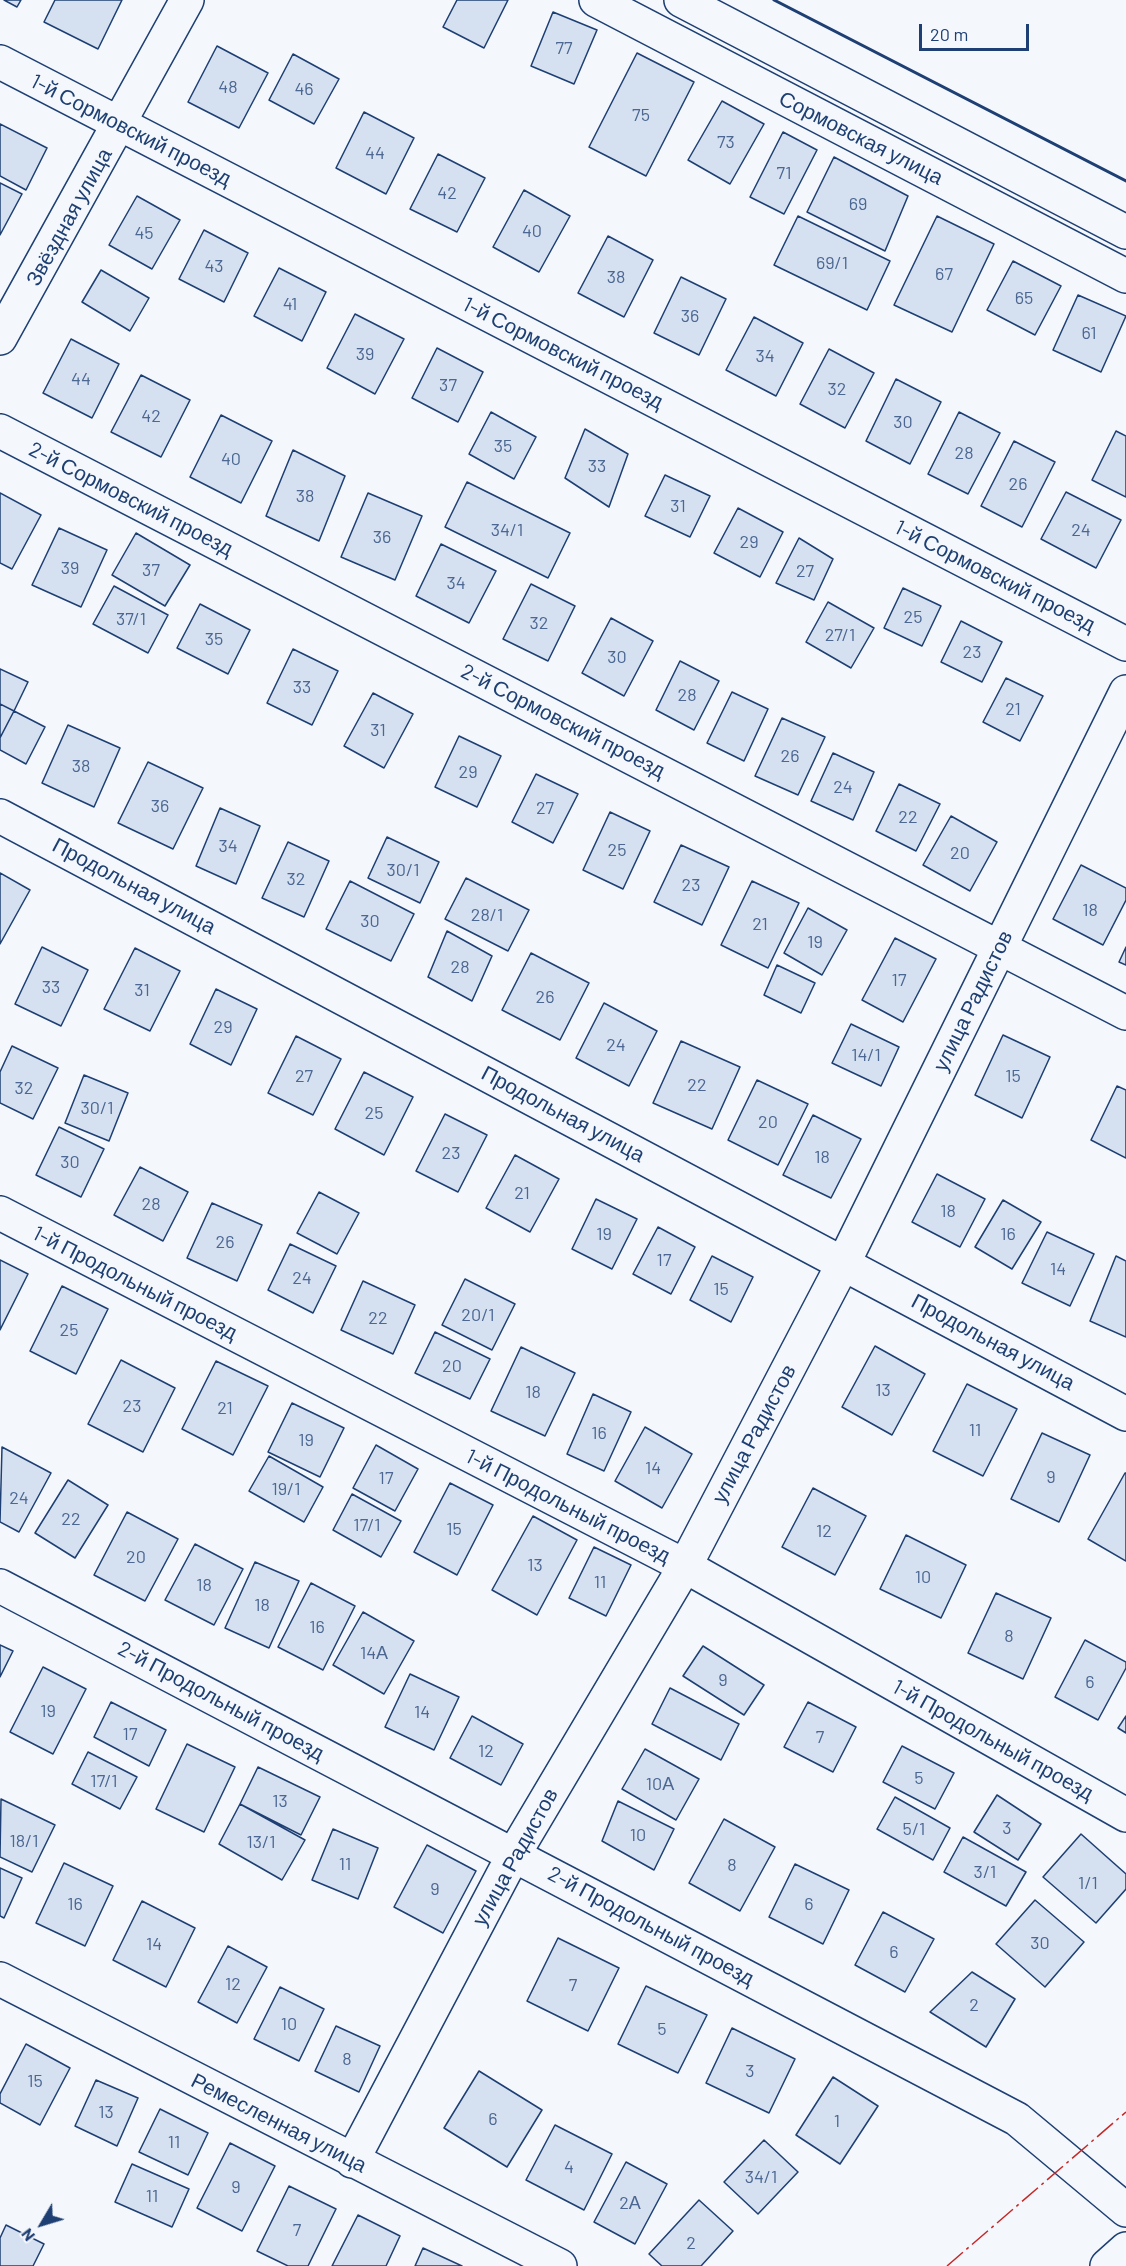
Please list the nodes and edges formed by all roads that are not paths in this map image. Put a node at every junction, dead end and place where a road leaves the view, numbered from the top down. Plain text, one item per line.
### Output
1 (187, 0) edge
2 (596, 0) edge
3 (681, 0) edge
4 (0, 62) edge
5 (120, 125) junction
6 (1126, 232) edge
7 (1126, 276) edge
8 (0, 338) edge
9 (0, 431) edge
10 (1126, 644) edge
11 (1126, 692) edge
12 (0, 816) edge
13 (1000, 946) junction
14 (1126, 1012) edge
15 (0, 1214) edge
16 (844, 1262) junction
17 (1126, 1414) edge
18 (685, 1566) junction
19 (0, 1586) edge
20 (1126, 1815) edge
21 (514, 1854) junction
22 (0, 1979) edge
23 (352, 2161) junction
24 (1126, 2210) edge
25 (1126, 2249) edge
26 (560, 2266) edge
27 (1107, 2266) edge

1 - 5 street, Звёздная улица
2 - 7 street, Сормовская улица
3 - 6 street, Сормовская улица
4 - 5 street, 1-й Сормовский проезд
5 - 8 street, Звёздная улица
5 - 10 street, 1-й Сормовский проезд
9 - 13 street, 2-й Сормовский проезд
11 - 13 street, улица Радистов
12 - 16 street, Продольная улица
13 - 14 street, 2-й Сормовский проезд
13 - 16 street, улица Радистов
15 - 18 street, 1-й Продольный проезд
16 - 17 street, Продольная улица
16 - 18 street, улица Радистов
18 - 20 street, 1-й Продольный проезд
18 - 21 street, улица Радистов
19 - 21 street, 2-й Продольный проезд
21 - 23 street, улица Радистов
21 - 24 street, 2-й Продольный проезд
22 - 23 street, Ремесленная улица
23 - 26 street, Ремесленная улица
25 - 27 street

